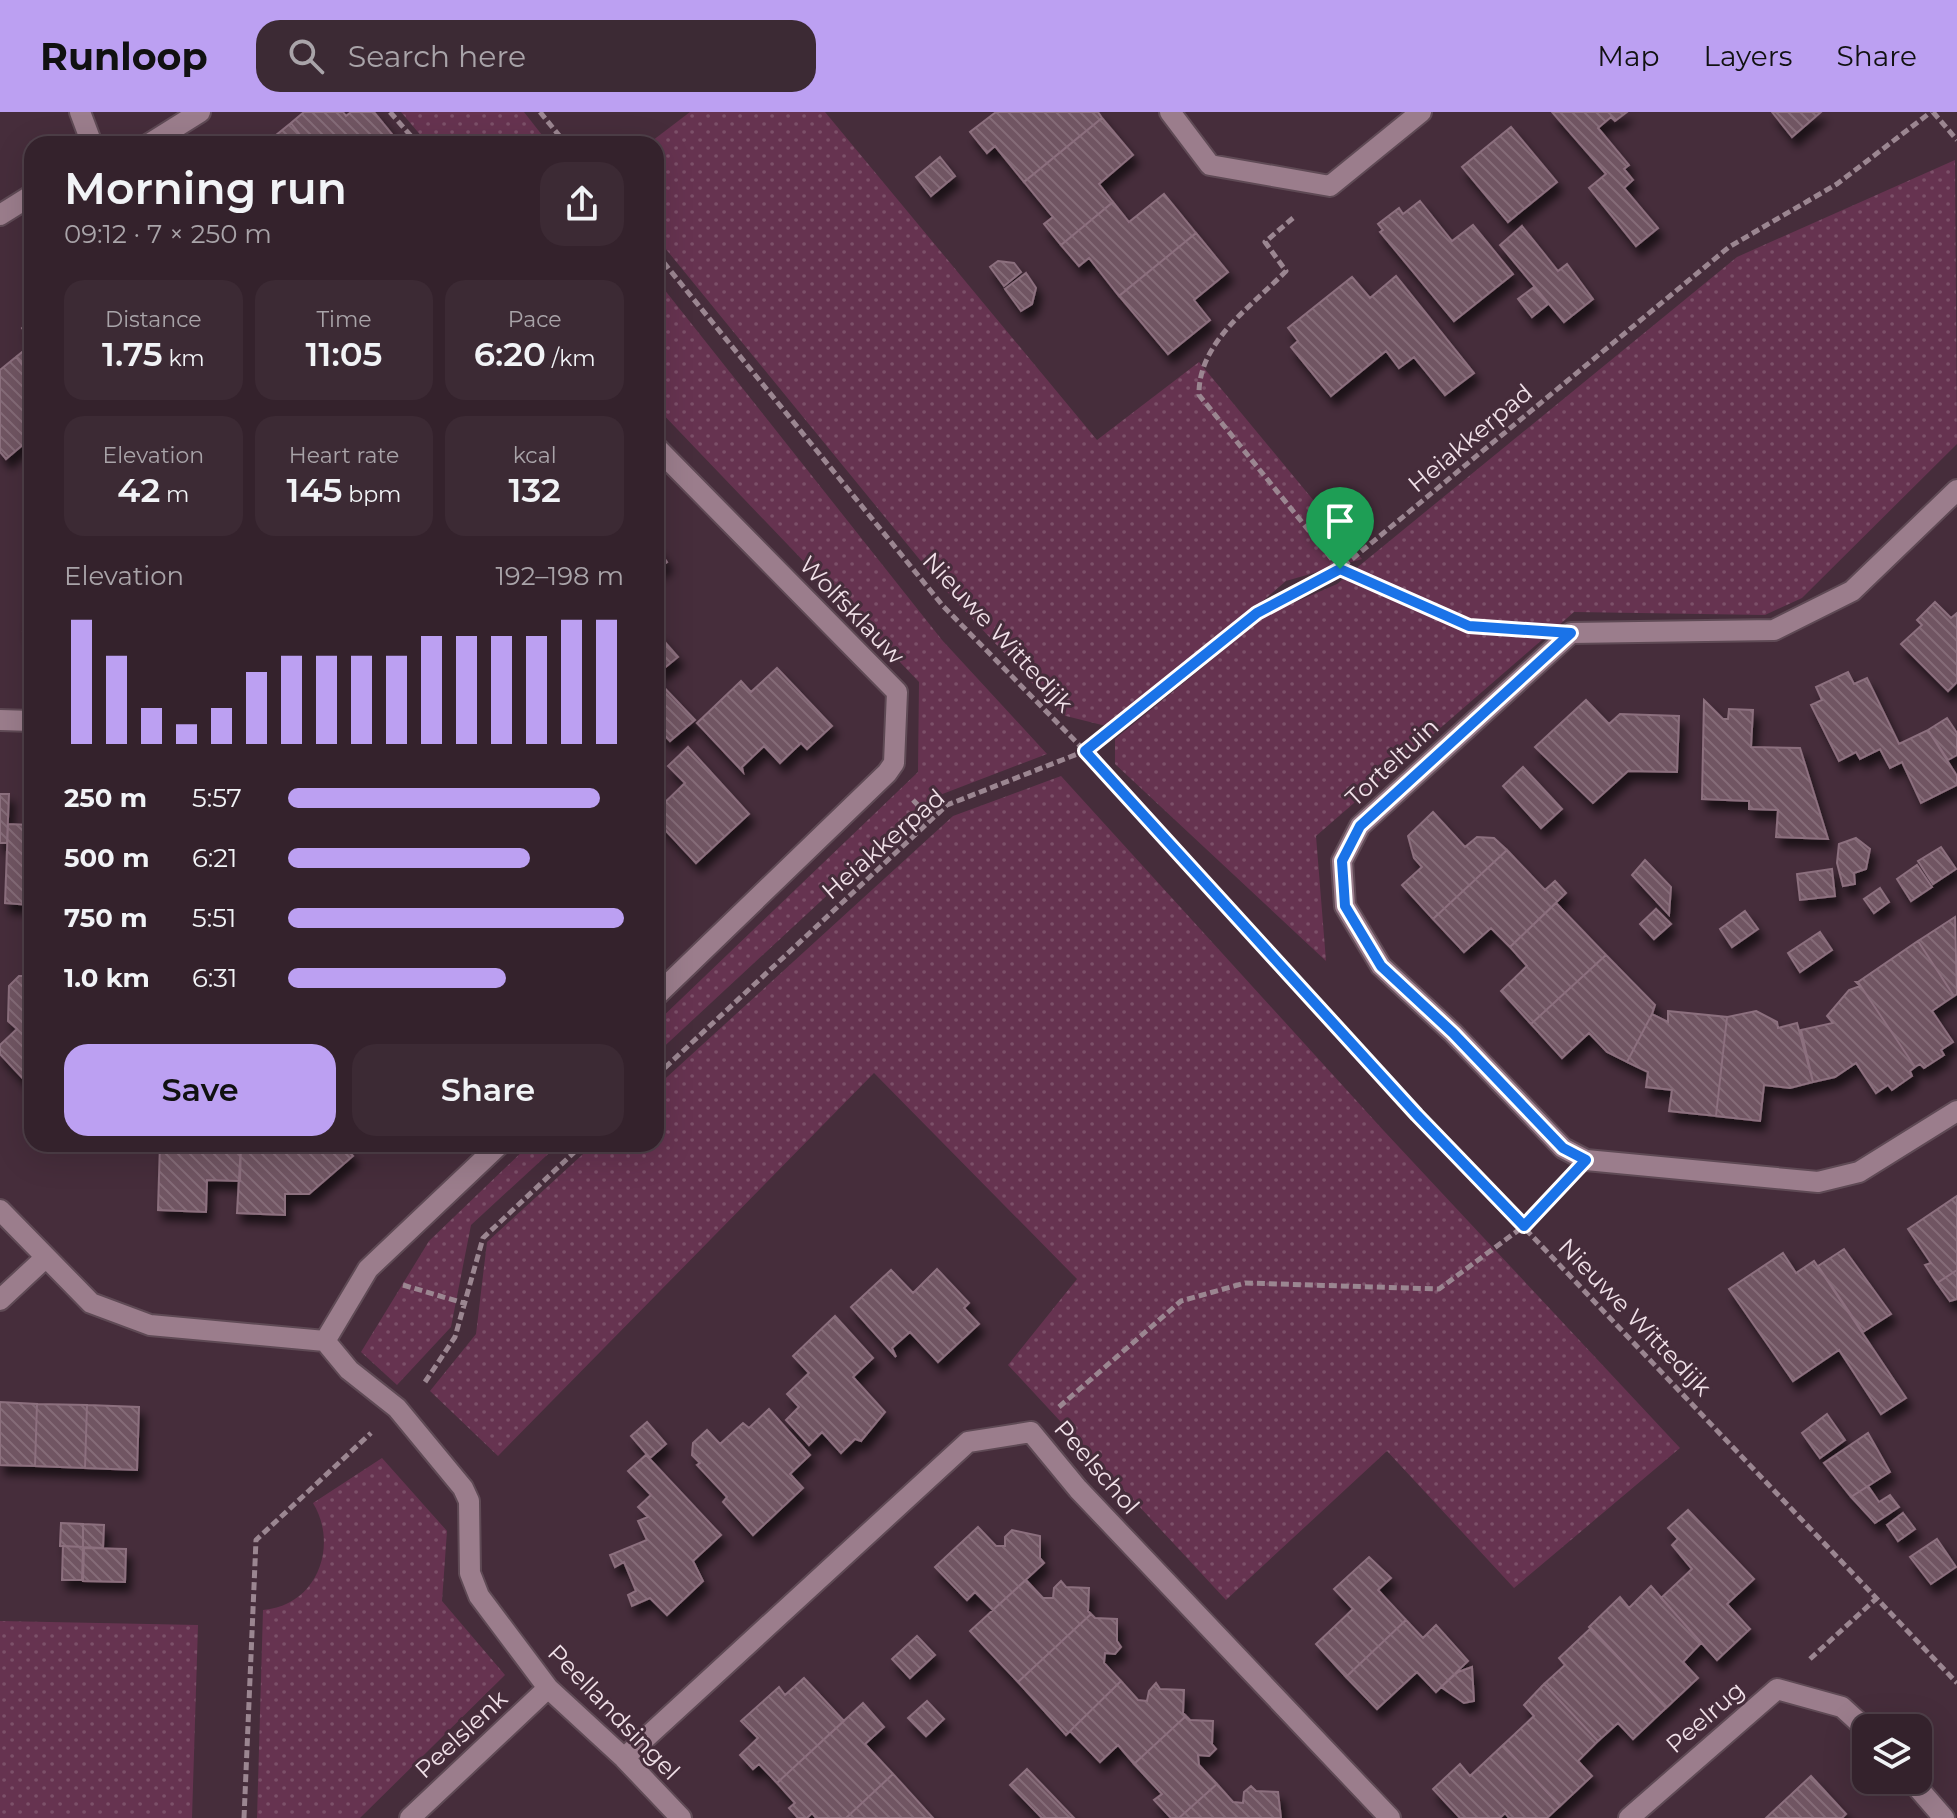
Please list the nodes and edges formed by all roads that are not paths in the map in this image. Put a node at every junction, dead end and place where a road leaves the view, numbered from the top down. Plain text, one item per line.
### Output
1 (80, 112) edge
2 (200, 112) edge
3 (1170, 112) edge
4 (1421, 112) edge
5 (89, 136) edge
6 (162, 136) edge
7 (24, 200) edge
8 (0, 215) edge
9 (664, 455) edge
10 (1957, 490) edge
11 (0, 720) edge
12 (24, 721) edge
13 (664, 988) edge
14 (1957, 1111) edge
15 (492, 1152) edge
16 (0, 1210) edge
17 (45, 1258) junction
18 (0, 1300) edge
19 (325, 1341) junction
20 (548, 1688) junction
21 (1852, 1716) edge
22 (624, 1758) junction
23 (1923, 1794) edge
24 (410, 1818) edge
25 (681, 1818) edge
26 (1390, 1818) edge
27 (1629, 1818) edge
28 (1944, 1818) edge

1 - 5 street
2 - 6 street
3 - 4 street
7 - 8 street
9 - 13 street, Wolfsklauw
10 - 14 street, Torteltuin
11 - 12 street
15 - 19 street
16 - 17 street
17 - 18 street
17 - 19 street
19 - 20 street, Peellandsingel
20 - 22 street, Peellandsingel
20 - 24 street, Peelslenk
21 - 27 street, Peelrug
22 - 25 street, Peellandsingel
22 - 26 street, Peelschol
23 - 28 street

